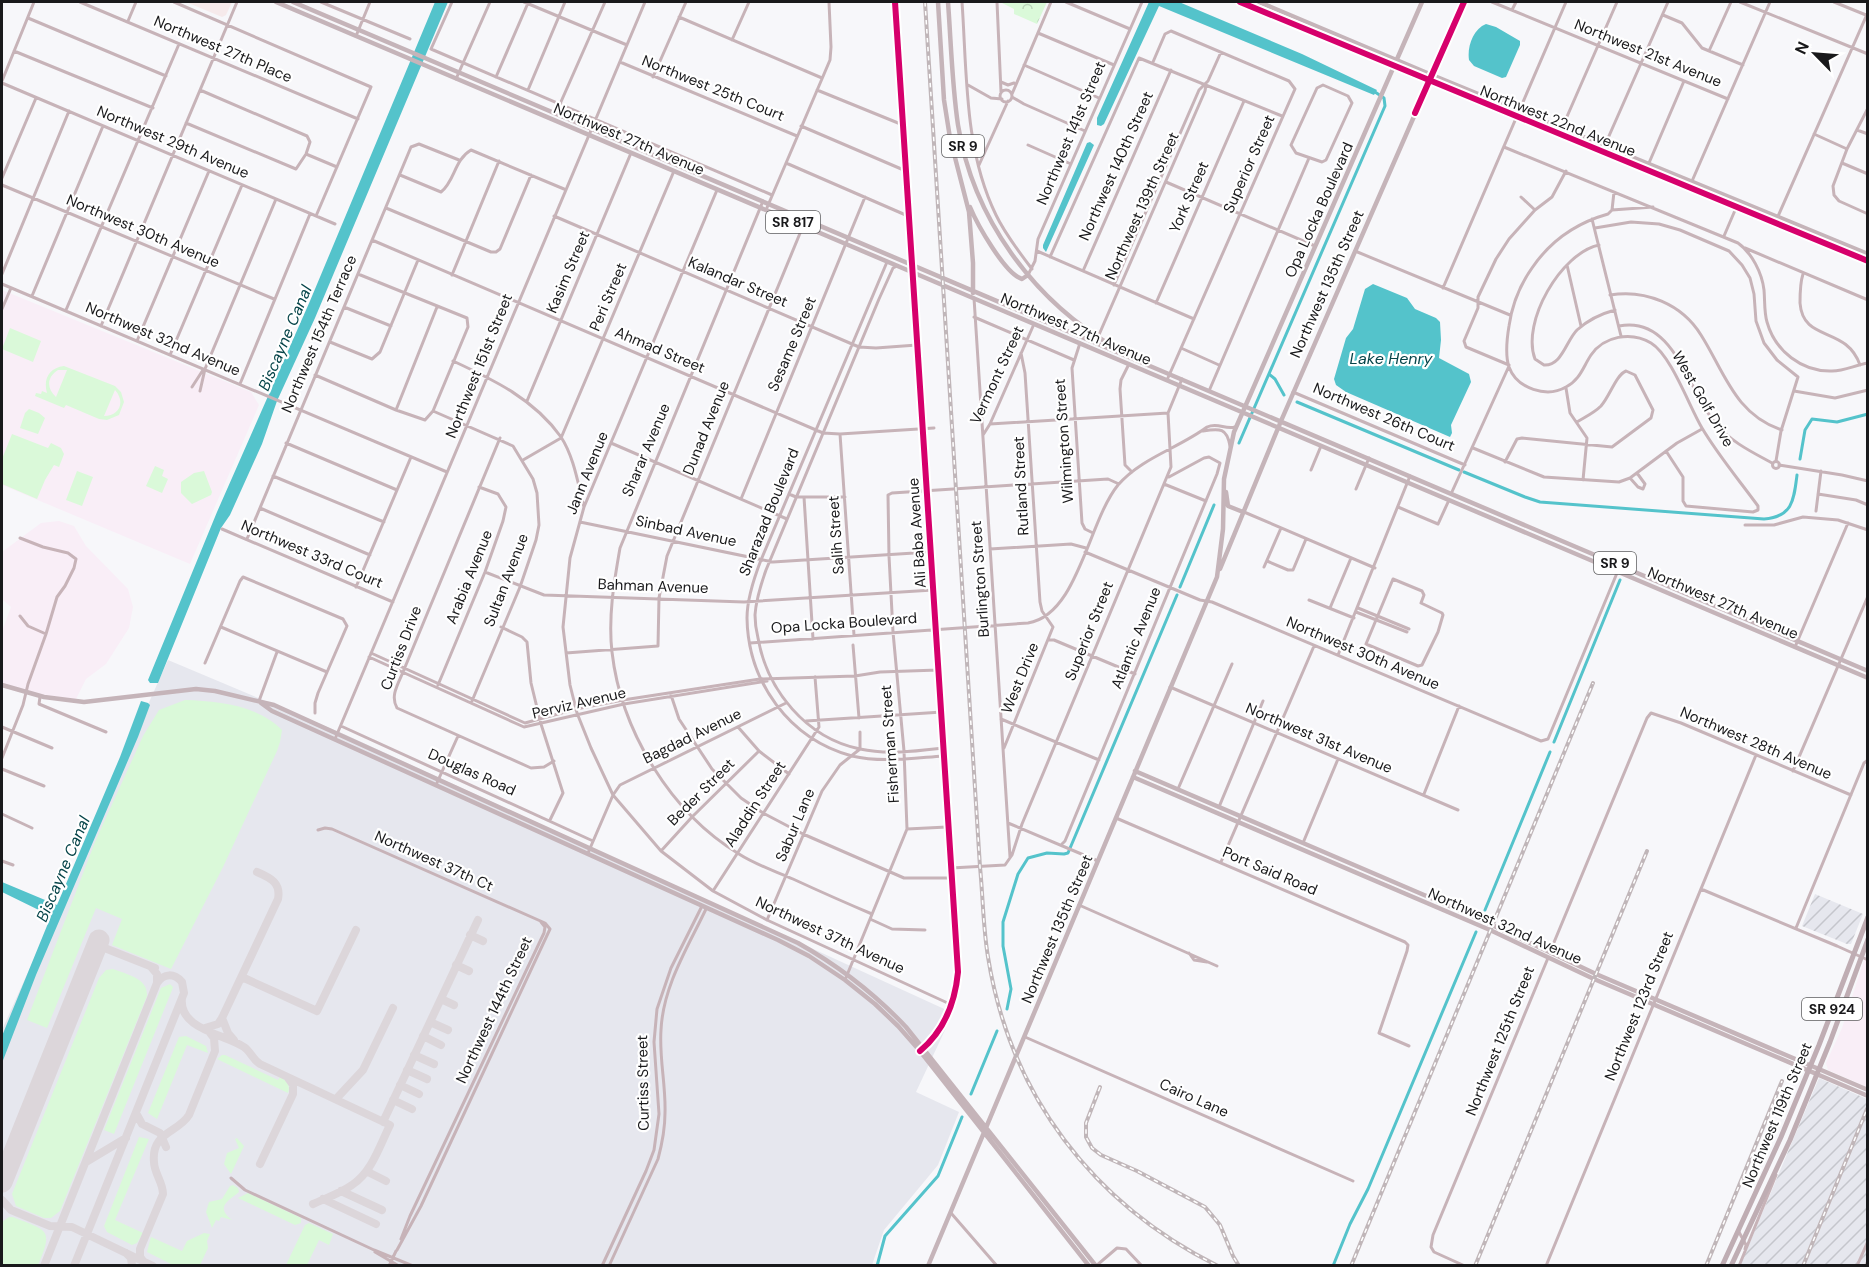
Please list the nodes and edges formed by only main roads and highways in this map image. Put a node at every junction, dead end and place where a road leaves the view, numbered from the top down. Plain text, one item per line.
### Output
1 (276, 2) edge
2 (293, 2) edge
3 (938, 2) edge
4 (948, 2) edge
5 (1240, 2) edge
6 (1259, 2) edge
7 (1422, 2) edge
8 (1464, 2) edge
9 (1395, 63) junction
10 (1431, 78) junction
11 (512, 95) junction
12 (1490, 99) junction
13 (509, 101) junction
14 (1488, 105) junction
15 (964, 194) junction
16 (1737, 204) junction
17 (1776, 220) junction
18 (1868, 254) edge
19 (898, 258) junction
20 (887, 261) junction
21 (1868, 261) edge
22 (1028, 275) junction
23 (973, 290) junction
24 (974, 298) junction
25 (1059, 326) junction
26 (1046, 329) junction
27 (1069, 331) junction
28 (1058, 334) junction
29 (1121, 353) junction
30 (1248, 407) junction
31 (1245, 413) junction
32 (1281, 421) junction
33 (1278, 427) junction
34 (1227, 460) junction
35 (1243, 512) junction
36 (1628, 568) junction
37 (1617, 572) junction
38 (1217, 577) junction
39 (1693, 596) junction
40 (1206, 601) joint
41 (1690, 602) junction
42 (1868, 671) edge
43 (1868, 678) edge
44 (2, 685) edge
45 (1134, 774) junction
46 (1176, 792) junction
47 (1302, 846) junction
48 (1868, 916) edge
49 (1868, 939) edge
50 (1549, 954) junction
51 (1865, 957) edge
52 (922, 1049) junction
53 (1810, 1068) junction
54 (1818, 1071) junction
55 (1868, 1090) edge
56 (1868, 1096) edge
57 (988, 1128) junction
58 (985, 1134) junction
59 (928, 1266) edge
60 (1089, 1266) edge
61 (1096, 1266) edge
62 (1722, 1266) edge
63 (1731, 1266) edge

1 - 13 main road, Northwest 27th Avenue / SR 817
2 - 11 main road, Northwest 27th Avenue / SR 817
3 - 15 main road, SR 9
4 - 22 main road, SR 9
5 - 9 main road, Northwest 22nd Avenue
6 - 9 main road, Northwest 22nd Avenue
7 - 9 main road, Opa Locka Boulevard
8 - 10 main road, Northwest 135th Street
9 - 10 main road, Northwest 22nd Avenue
9 - 30 main road, Opa Locka Boulevard
10 - 12 main road, Northwest 22nd Avenue
10 - 14 main road, Northwest 22nd Avenue
10 - 32 main road, Northwest 135th Street
11 - 13 main road
11 - 19 main road, Northwest 27th Avenue / SR 817
12 - 14 main road
12 - 16 main road, Northwest 22nd Avenue
13 - 20 main road, Northwest 27th Avenue / SR 817
14 - 16 main road, Northwest 22nd Avenue
15 - 22 main road
15 - 23 main road, SR 9
16 - 17 main road, Northwest 22nd Avenue
17 - 18 main road, Northwest 22nd Avenue
17 - 21 main road, Northwest 22nd Avenue
19 - 20 main road
19 - 23 main road, Northwest 27th Avenue / SR 817
20 - 24 main road, Northwest 27th Avenue / SR 817
22 - 29 main road, SR 9
23 - 24 main road, SR 9
23 - 25 main road, Northwest 27th Avenue / SR 817
24 - 26 main road, Northwest 27th Avenue / SR 9
25 - 26 main road
25 - 27 main road, Northwest 27th Avenue / SR 817
26 - 28 main road, Northwest 27th Avenue / SR 9
27 - 28 main road
27 - 29 main road, Northwest 27th Avenue / SR 817
28 - 31 main road, Northwest 27th Avenue / SR 9
29 - 30 main road, Northwest 27th Avenue / SR 9
30 - 31 main road, Opa Locka Boulevard
30 - 32 main road, Northwest 27th Avenue / SR 9
31 - 33 main road, Northwest 27th Avenue / SR 9
31 - 34 main road, Opa Locka Boulevard
32 - 33 main road, Northwest 135th Street
32 - 36 main road, Northwest 27th Avenue / SR 9
33 - 35 main road, Northwest 135th Street
33 - 37 main road, Northwest 27th Avenue / SR 9
34 - 35 main road
34 - 38 main road, Opa Locka Boulevard
35 - 38 main road, Northwest 135th Street
36 - 37 main road
36 - 39 main road, Northwest 27th Avenue / SR 9
37 - 41 main road, Northwest 27th Avenue / SR 9
38 - 40 main road, Opa Locka Boulevard
39 - 41 main road
39 - 42 main road, Northwest 27th Avenue / SR 9
40 - 45 main road, Northwest 135th Street
41 - 43 main road, Northwest 27th Avenue / SR 9
44 - 52 main road
45 - 46 main road, Northwest 32nd Avenue
45 - 57 main road, Northwest 135th Street
46 - 47 main road, Northwest 32nd Avenue
46 - 47 main road, Northwest 32nd Avenue
47 - 50 main road, Northwest 32nd Avenue
48 - 53 highway, Northwest 119th Street / SR 924
49 - 51 highway, Northwest 119th Street / SR 924
50 - 53 main road, Northwest 32nd Avenue
50 - 53 main road, Northwest 32nd Avenue
51 - 54 highway, Northwest 119th Street / SR 924
52 - 57 main road
52 - 58 main road
53 - 54 main road, Northwest 32nd Avenue
53 - 62 highway, Northwest 119th Street / SR 924
54 - 55 main road, Northwest 32nd Avenue
54 - 56 main road, Northwest 32nd Avenue
54 - 63 highway, Northwest 119th Street / SR 924
57 - 58 main road, Northwest 135th Street
57 - 61 main road
58 - 59 main road, Northwest 135th Street
58 - 60 main road

